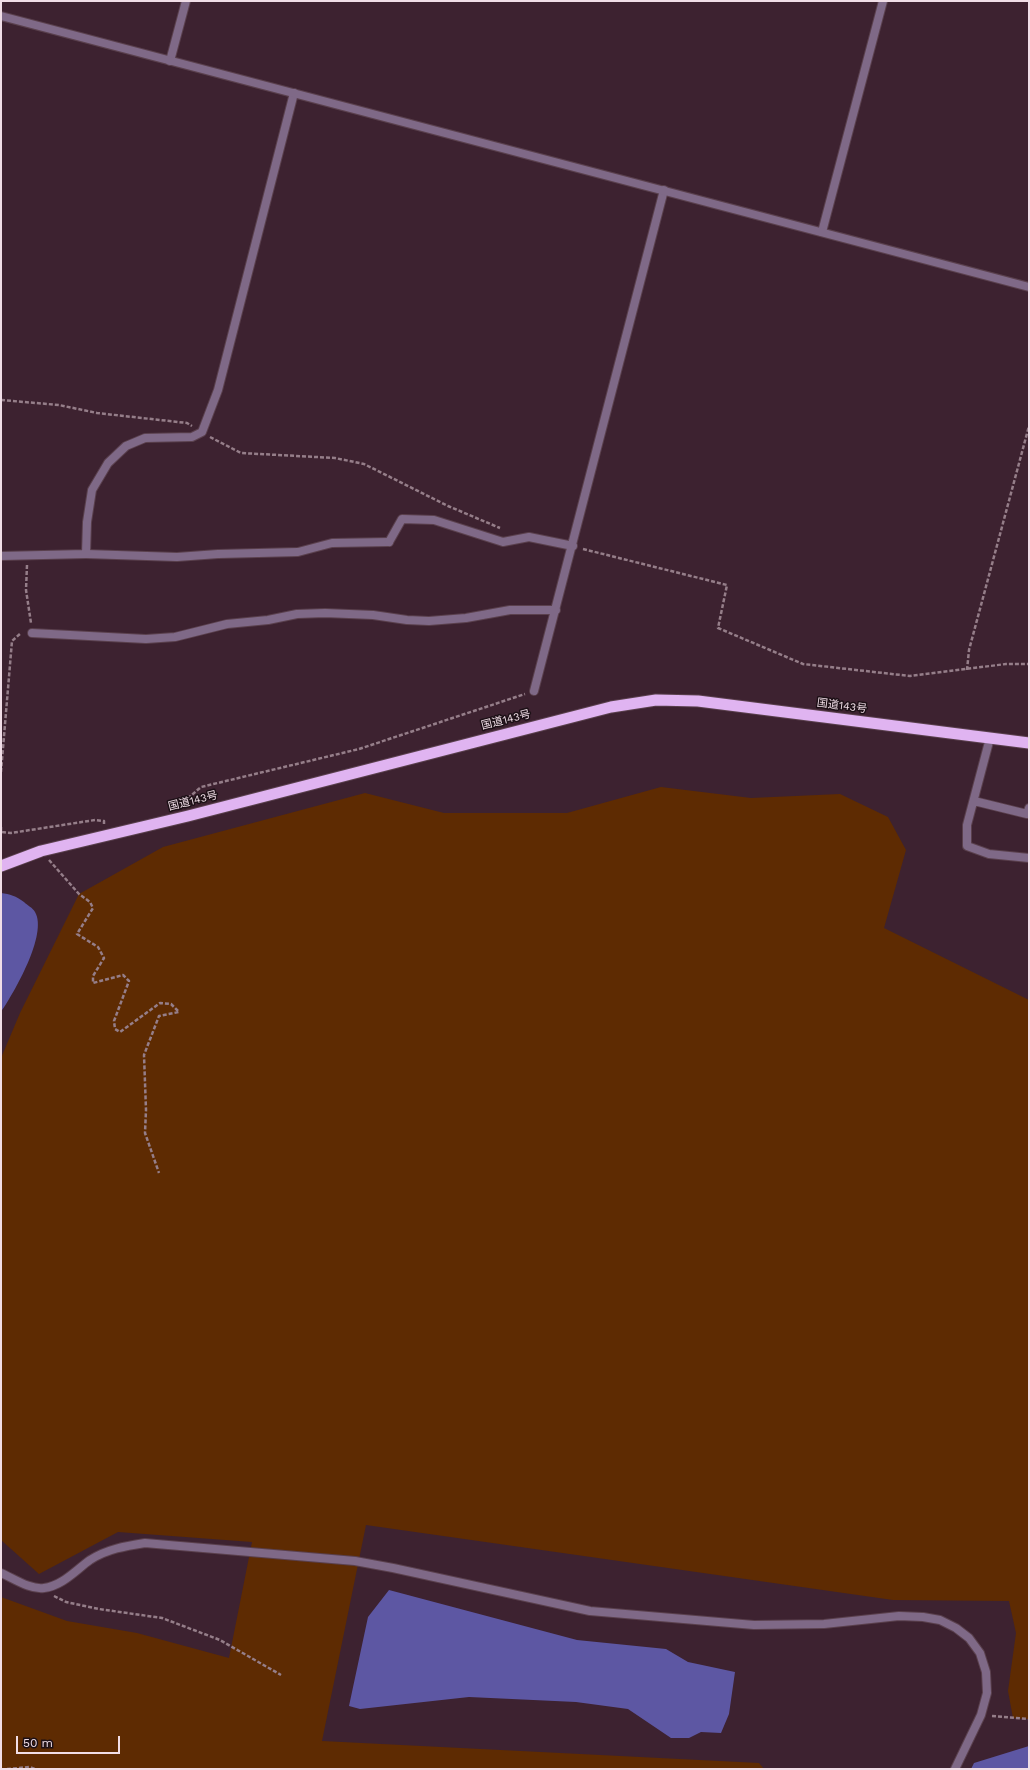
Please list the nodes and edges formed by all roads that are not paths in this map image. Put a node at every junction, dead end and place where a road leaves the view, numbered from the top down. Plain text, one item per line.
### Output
1 (186, 1) edge
2 (883, 1) edge
3 (1, 16) edge
4 (170, 61) junction
5 (294, 93) junction
6 (664, 190) junction
7 (822, 232) junction
8 (1029, 287) edge
9 (573, 546) junction
10 (86, 554) junction
11 (1, 556) edge
12 (556, 610) junction
13 (32, 633) road end
14 (534, 691) road end
15 (990, 738) junction
16 (1029, 743) edge
17 (974, 801) junction
18 (1029, 808) edge
19 (1029, 858) edge
20 (1, 866) edge
21 (1, 1573) edge
22 (955, 1769) edge

1 - 4 street
2 - 7 street
3 - 4 street
4 - 5 street
5 - 6 street
5 - 10 street
6 - 7 street
6 - 9 street
7 - 8 street
9 - 10 street
9 - 12 street
10 - 11 street
12 - 13 street
12 - 14 street
15 - 16 highway, 国道143号
15 - 17 street
15 - 20 highway, 国道143号
17 - 18 street
17 - 19 street
21 - 22 street

